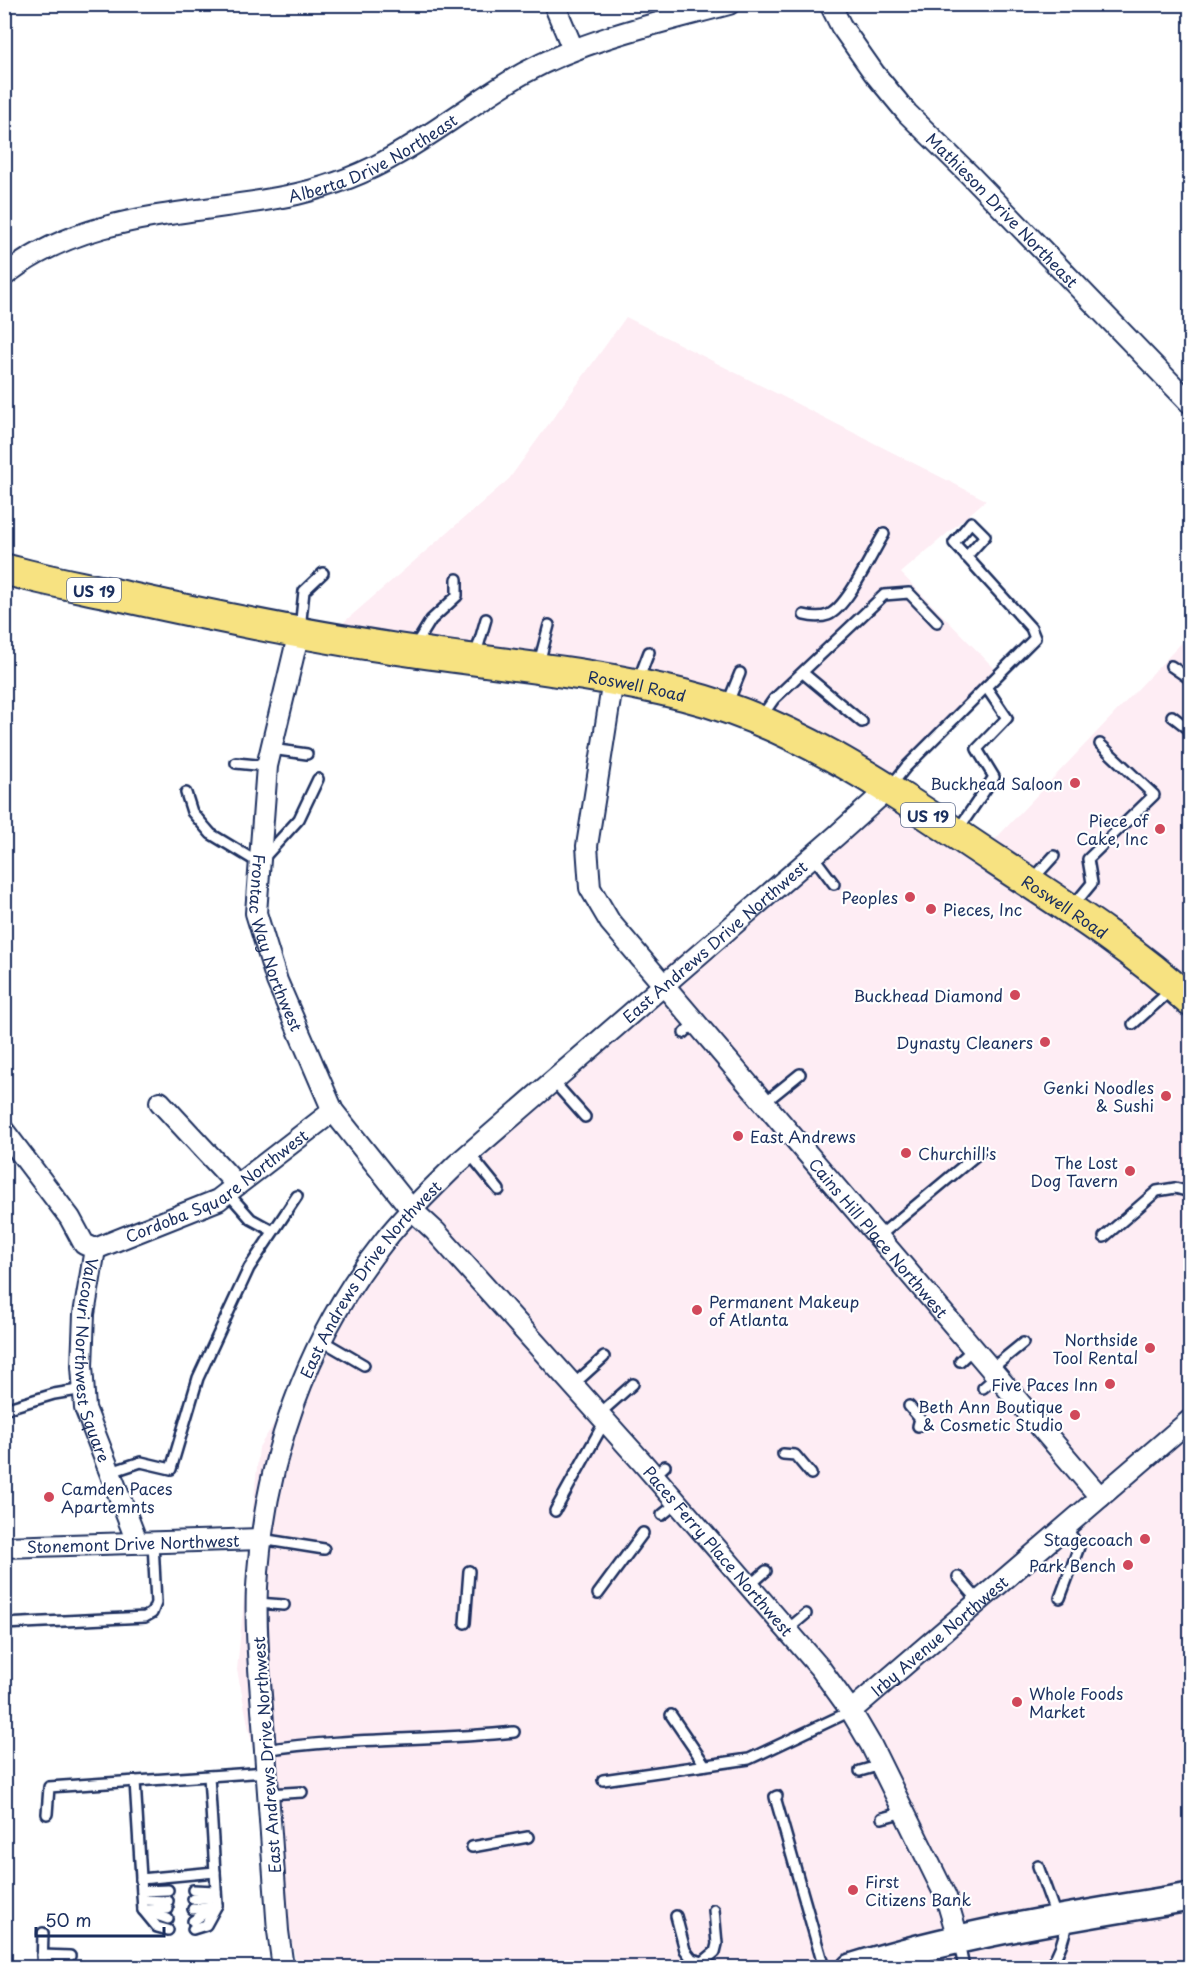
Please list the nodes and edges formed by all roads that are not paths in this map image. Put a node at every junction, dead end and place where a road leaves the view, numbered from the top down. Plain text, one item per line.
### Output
1 (554, 4) edge
2 (729, 4) edge
3 (830, 4) edge
4 (573, 49) junction
5 (4, 276) edge
6 (1191, 403) edge
7 (884, 534) dead end
8 (966, 557) dead end
9 (4, 569) edge
10 (323, 573) dead end
11 (457, 579) dead end
12 (804, 615) dead end
13 (486, 619) dead end
14 (937, 622) dead end
15 (549, 625) dead end
16 (299, 632) junction
17 (412, 651) junction
18 (649, 652) dead end
19 (474, 660) junction
20 (1171, 666) dead end
21 (537, 669) junction
22 (740, 673) dead end
23 (802, 673) junction
24 (1191, 679) edge
25 (625, 683) junction
26 (986, 687) junction
27 (726, 707) junction
28 (1172, 716) dead end
29 (759, 720) junction
30 (862, 722) dead end
31 (1191, 730) edge
32 (1101, 744) dead end
33 (307, 754) dead end
34 (269, 757) junction
35 (236, 763) dead end
36 (318, 779) dead end
37 (888, 789) junction
38 (186, 793) dead end
39 (955, 833) junction
40 (813, 856) junction
41 (1054, 856) dead end
42 (260, 863) junction
43 (1030, 882) junction
44 (834, 884) dead end
45 (1070, 909) junction
46 (664, 986) junction
47 (1185, 993) edge
48 (1133, 1024) dead end
49 (800, 1074) dead end
50 (553, 1081) junction
51 (160, 1102) dead end
52 (764, 1103) junction
53 (333, 1112) junction
54 (585, 1117) dead end
55 (4, 1131) edge
56 (980, 1152) dead end
57 (469, 1153) junction
58 (232, 1189) junction
59 (499, 1190) dead end
60 (1191, 1192) edge
61 (297, 1196) dead end
62 (411, 1209) junction
63 (273, 1231) junction
64 (1104, 1237) dead end
65 (878, 1238) junction
66 (94, 1249) junction
67 (321, 1340) junction
68 (1023, 1343) dead end
69 (604, 1357) dead end
70 (364, 1365) dead end
71 (990, 1378) junction
72 (633, 1384) dead end
73 (573, 1385) junction
74 (84, 1389) junction
75 (909, 1406) dead end
76 (8, 1408) dead end
77 (602, 1418) junction
78 (1191, 1420) edge
79 (918, 1426) dead end
80 (783, 1454) dead end
81 (111, 1473) junction
82 (811, 1474) dead end
83 (1100, 1497) junction
84 (555, 1511) dead end
85 (1066, 1527) junction
86 (643, 1533) dead end
87 (261, 1539) junction
88 (145, 1542) junction
89 (4, 1548) edge
90 (324, 1549) dead end
91 (766, 1570) dead end
92 (469, 1571) dead end
93 (958, 1577) dead end
94 (749, 1586) junction
95 (598, 1594) dead end
96 (1060, 1598) dead end
97 (979, 1601) junction
98 (257, 1603) junction
99 (284, 1605) dead end
100 (806, 1614) dead end
101 (465, 1623) dead end
102 (4, 1624) edge
103 (787, 1630) junction
104 (851, 1711) junction
105 (671, 1715) dead end
106 (514, 1732) dead end
107 (265, 1750) junction
108 (705, 1765) junction
109 (881, 1765) junction
110 (860, 1771) dead end
111 (267, 1772) junction
112 (209, 1776) junction
113 (603, 1780) dead end
114 (135, 1781) junction
115 (302, 1792) dead end
116 (268, 1794) junction
117 (777, 1796) dead end
118 (904, 1812) junction
119 (47, 1814) dead end
120 (882, 1818) dead end
121 (528, 1838) dead end
122 (472, 1847) dead end
123 (1038, 1866) dead end
124 (215, 1872) junction
125 (141, 1879) junction
126 (168, 1890) dead end
127 (193, 1894) dead end
128 (1191, 1897) edge
129 (216, 1898) junction
130 (143, 1900) junction
131 (193, 1909) dead end
132 (714, 1910) dead end
133 (676, 1916) dead end
134 (1062, 1918) junction
135 (193, 1925) dead end
136 (168, 1930) dead end
137 (43, 1933) dead end
138 (958, 1938) junction
139 (42, 1955) junction
140 (70, 1956) dead end
141 (703, 1965) edge
142 (42, 1968) edge
143 (283, 1968) edge
144 (824, 1968) edge
145 (851, 1968) edge
146 (964, 1968) edge
147 (1049, 1968) edge

1 - 4 street
2 - 4 street, Alberta Drive Northeast
3 - 6 street, Mathieson Drive Northeast
4 - 5 street, Alberta Drive Northeast
7 - 12 lane
8 - 26 lane
9 - 16 main road, Roswell Road / US 19
10 - 16 lane
11 - 17 lane
13 - 19 lane
14 - 23 lane
15 - 21 lane
16 - 17 main road, Roswell Road / US 19
16 - 34 street, Frontac Way Northwest
17 - 19 main road, Roswell Road / US 19
18 - 25 lane
19 - 21 main road, Roswell Road / US 19
20 - 24 lane
21 - 25 main road, Roswell Road / US 19
22 - 27 lane
23 - 29 lane
23 - 30 lane
25 - 27 main road, Roswell Road / US 19
25 - 46 street, Cains Hill Place Northwest
26 - 37 lane
26 - 39 lane
27 - 29 main road, Roswell Road / US 19
28 - 31 lane
29 - 37 main road, Roswell Road / US 19
32 - 45 lane
33 - 34 lane
34 - 35 lane
34 - 42 street, Frontac Way Northwest
36 - 42 lane
37 - 39 main road, Roswell Road / US 19
37 - 40 street, East Andrews Drive Northwest
38 - 42 lane
39 - 43 main road, Roswell Road / US 19
40 - 44 lane
40 - 46 street, East Andrews Drive Northwest
41 - 43 lane
42 - 53 street, Frontac Way Northwest
43 - 45 main road, Roswell Road / US 19
45 - 47 main road, Roswell Road / US 19
46 - 50 street, East Andrews Drive Northwest
46 - 52 street, Cains Hill Place Northwest
47 - 48 lane
49 - 52 lane
50 - 54 lane
50 - 57 street, East Andrews Drive Northwest
51 - 58 street
52 - 65 street, Cains Hill Place Northwest
53 - 58 street, Cordoba Square Northwest
53 - 62 street, Frontac Way Northwest
55 - 66 street, Valcouri Northwest Square
56 - 65 lane
57 - 59 lane
57 - 62 street, East Andrews Drive Northwest
58 - 63 lane
58 - 66 street, Cordoba Square Northwest
60 - 64 lane
61 - 63 lane
62 - 67 street, East Andrews Drive Northwest
62 - 73 street, Paces Ferry Place Northwest
63 - 81 lane
65 - 71 street, Cains Hill Place Northwest
66 - 74 street, Valcouri Northwest Square
67 - 70 lane
67 - 87 street, East Andrews Drive Northwest
68 - 71 lane
69 - 73 lane
71 - 83 street, Cains Hill Place Northwest
72 - 77 lane
73 - 77 street, Paces Ferry Place Northwest
74 - 76 lane
74 - 81 street, Valcouri Northwest Square
75 - 79 lane
77 - 84 lane
77 - 94 street, Paces Ferry Place Northwest
78 - 83 street, Irby Avenue Northwest
80 - 82 lane
81 - 88 street, Valcouri Northwest Square
83 - 85 street, Irby Avenue Northwest
85 - 96 lane
85 - 97 street, Irby Avenue Northwest
86 - 95 lane
87 - 88 street, Stonemont Drive Northwest
87 - 90 lane
87 - 98 street, East Andrews Drive Northwest
88 - 89 street, Stonemont Drive Northwest
88 - 102 lane
91 - 94 lane
92 - 101 lane
93 - 97 lane
94 - 103 street, Paces Ferry Place Northwest
97 - 104 street, Irby Avenue Northwest
98 - 99 lane
98 - 107 street, East Andrews Drive Northwest
100 - 103 lane
103 - 104 street, Paces Ferry Place Northwest
104 - 108 lane
104 - 109 street, Paces Ferry Place Northwest
105 - 108 lane
106 - 107 lane
107 - 111 street, East Andrews Drive Northwest
108 - 113 lane
109 - 110 lane
109 - 118 street, Paces Ferry Place Northwest
111 - 112 lane
111 - 116 street, East Andrews Drive Northwest
112 - 114 lane
112 - 124 lane
114 - 119 lane
114 - 125 lane
115 - 116 lane
116 - 143 street, East Andrews Drive Northwest
117 - 144 lane
118 - 120 lane
118 - 138 street, Paces Ferry Place Northwest
121 - 122 lane
123 - 134 lane
124 - 125 lane
124 - 129 lane
125 - 130 lane
126 - 130 lane
127 - 129 lane
128 - 134 main road
129 - 131 lane
129 - 135 lane
130 - 130 lane
130 - 136 lane
132 - 141 lane
133 - 141 lane
134 - 138 main road
134 - 147 lane
137 - 139 lane
138 - 145 main road
138 - 146 lane
139 - 140 lane
139 - 142 lane

